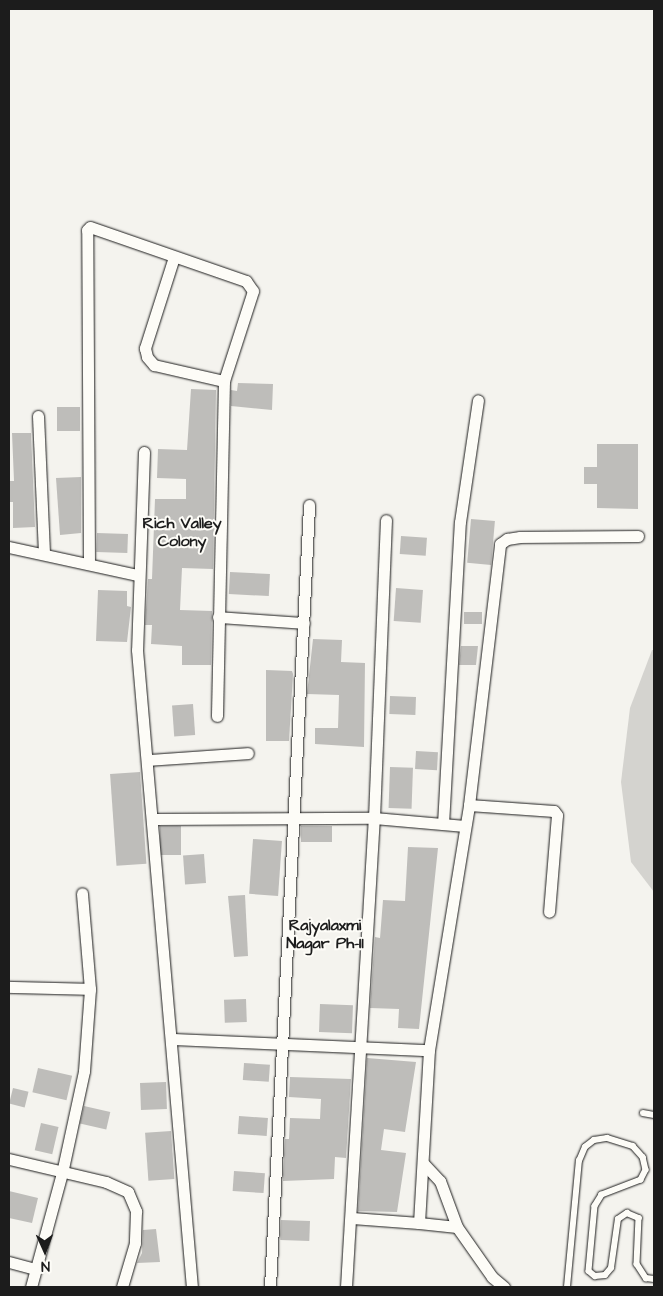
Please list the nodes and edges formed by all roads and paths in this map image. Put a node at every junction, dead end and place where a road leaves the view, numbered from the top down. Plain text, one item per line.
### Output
1 (174, 257) junction
2 (224, 381) junction
3 (478, 400) dead end
4 (38, 416) dead end
5 (144, 452) dead end
6 (309, 505) dead end
7 (386, 520) dead end
8 (638, 536) dead end
9 (9, 547) edge
10 (44, 554) junction
11 (89, 564) junction
12 (137, 575) junction
13 (218, 617) junction
14 (304, 623) junction
15 (218, 716) dead end
16 (248, 754) dead end
17 (148, 760) junction
18 (469, 805) junction
19 (295, 817) junction
20 (374, 818) junction
21 (154, 819) junction
22 (443, 824) junction
23 (465, 826) junction
24 (82, 893) dead end
25 (549, 912) dead end
26 (9, 987) edge
27 (90, 988) junction
28 (9, 992) edge
29 (173, 1039) junction
30 (282, 1044) junction
31 (360, 1047) junction
32 (429, 1050) junction
33 (642, 1113) dead end
34 (654, 1115) edge
35 (9, 1159) edge
36 (422, 1163) junction
37 (62, 1173) junction
38 (352, 1218) junction
39 (419, 1223) junction
40 (457, 1227) junction
41 (9, 1262) edge
42 (36, 1269) junction
43 (654, 1278) edge
44 (31, 1287) edge
45 (122, 1287) edge
46 (192, 1287) edge
47 (270, 1287) edge
48 (346, 1287) edge
49 (504, 1287) edge
50 (567, 1287) edge

1 - 2 street
1 - 2 street
1 - 11 street
2 - 13 street
3 - 22 street
4 - 10 street
5 - 12 street
6 - 14 street
7 - 20 street
8 - 18 street
9 - 10 street
10 - 11 street
11 - 12 street
12 - 17 street
13 - 14 street
13 - 15 street
14 - 19 street
16 - 17 street
17 - 21 street
18 - 23 street
18 - 25 street
19 - 20 street
19 - 21 street
19 - 30 street
20 - 22 street
20 - 31 street
21 - 29 street
22 - 23 street
23 - 32 street
24 - 27 street
26 - 27 street
26 - 28 street
27 - 37 street
29 - 30 street
29 - 46 street
30 - 31 street
30 - 47 street
31 - 32 street
31 - 38 street
32 - 36 street
33 - 34 lane
35 - 37 street
36 - 39 street
36 - 40 street
37 - 42 street
37 - 45 street
38 - 39 street
38 - 48 street
39 - 40 street
40 - 49 street
41 - 42 street
42 - 44 street
43 - 50 lane

